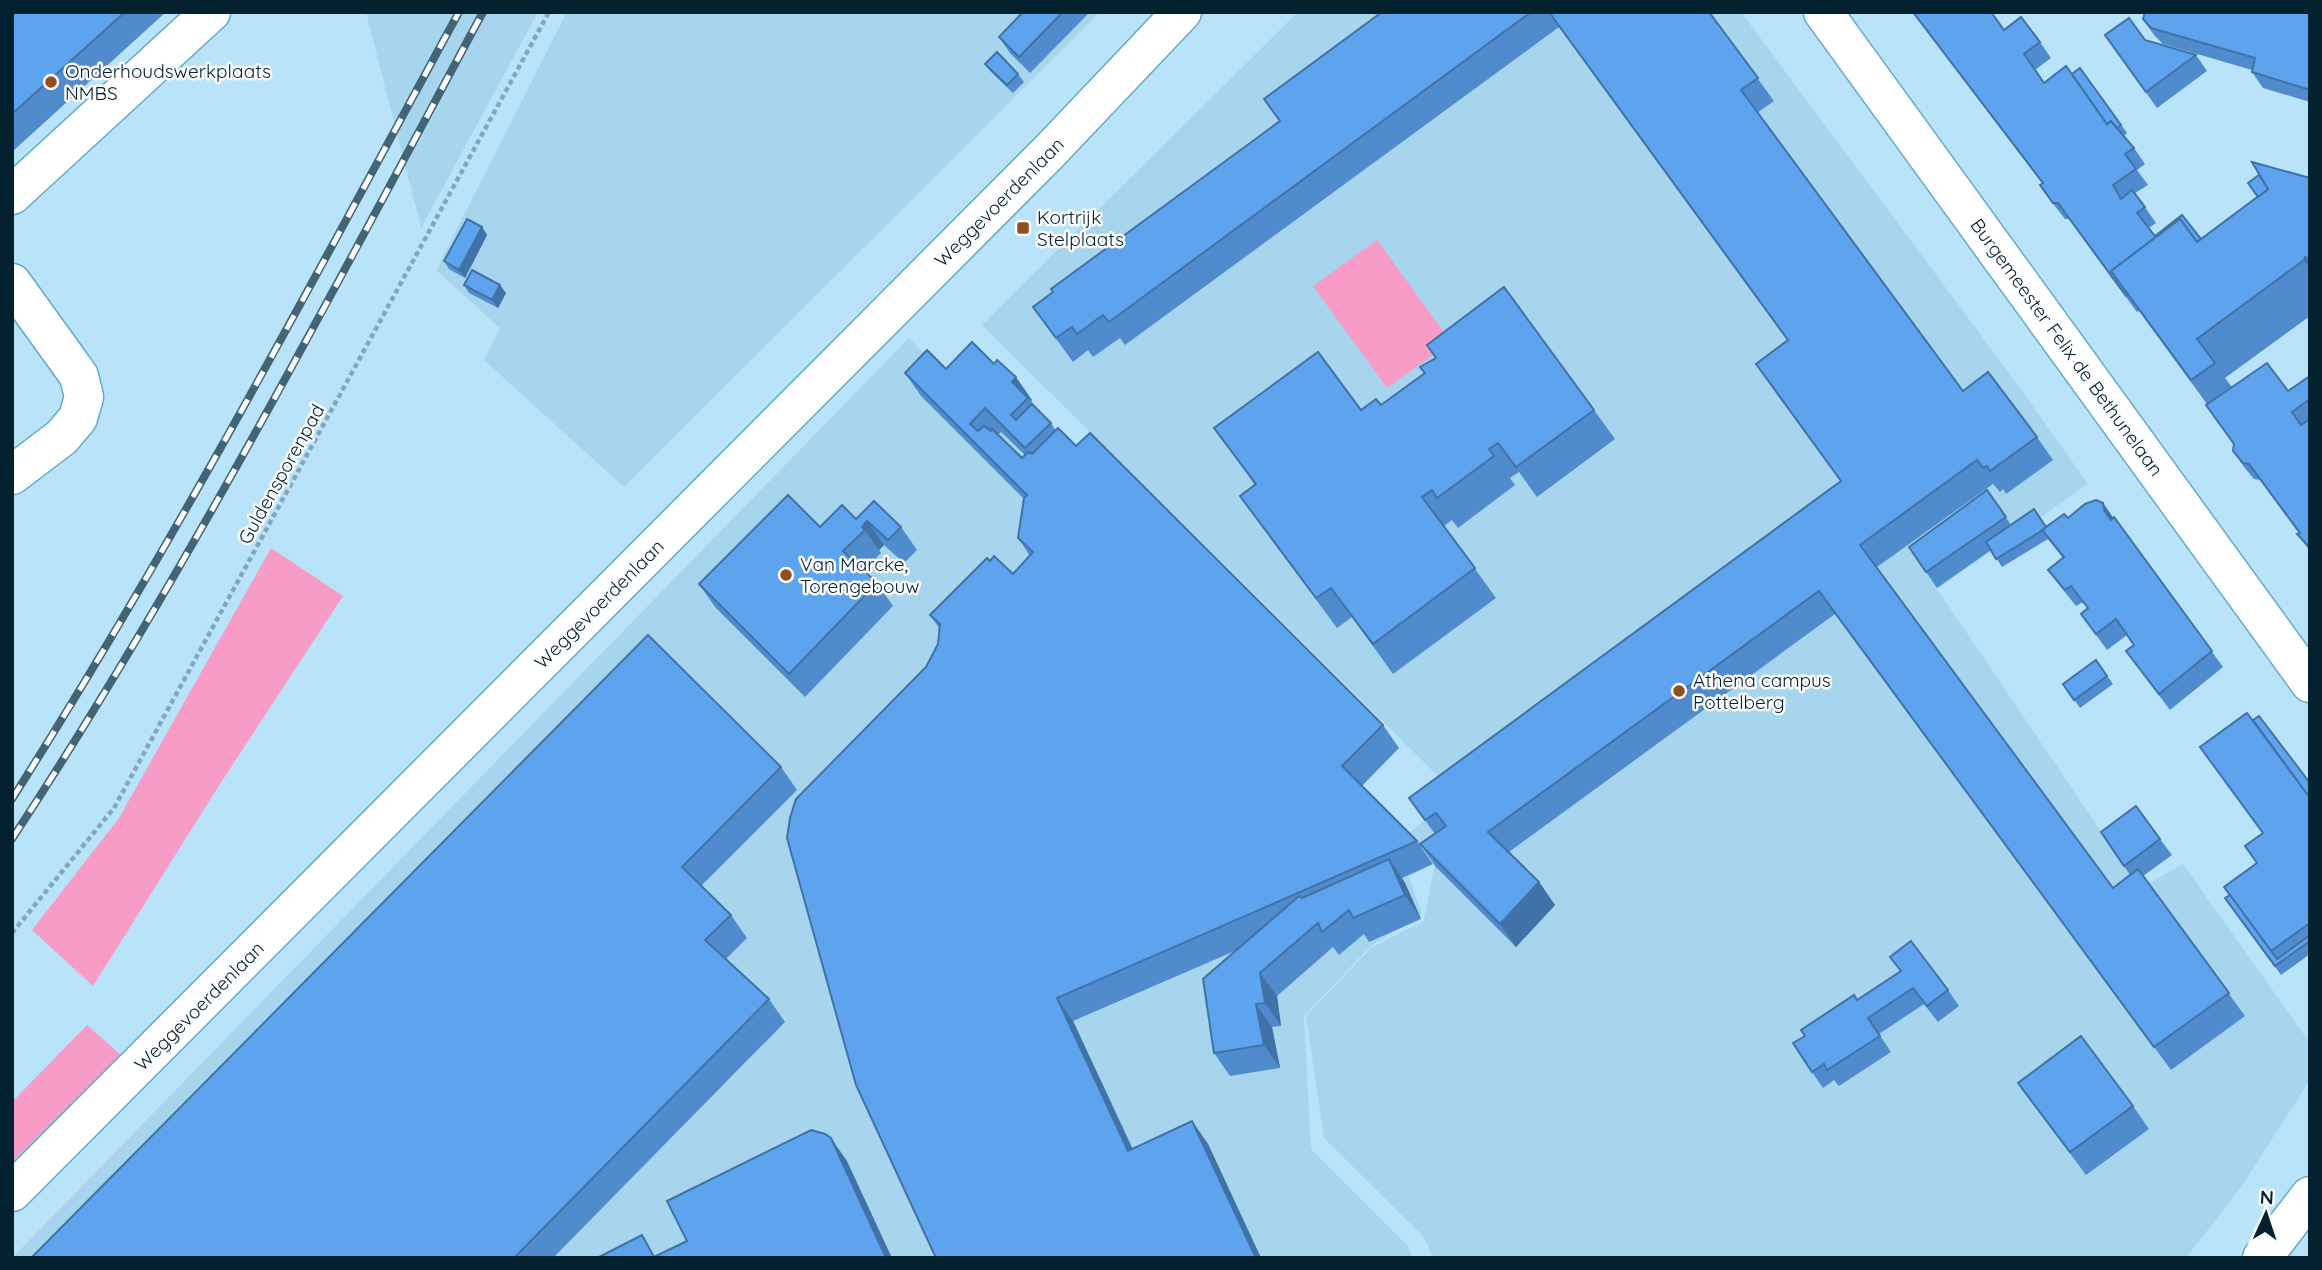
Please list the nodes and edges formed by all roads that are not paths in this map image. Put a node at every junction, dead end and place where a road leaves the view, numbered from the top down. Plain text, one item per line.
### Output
1 (211, 12) edge
2 (1182, 12) edge
3 (1823, 12) edge
4 (12, 195) edge
5 (12, 283) edge
6 (12, 475) edge
7 (2310, 683) edge
8 (12, 1192) edge
9 (2310, 1196) edge
10 (2262, 1258) edge

1 - 4 street
2 - 8 street, Weggevoerdenlaan
3 - 7 street, Burgemeester Felix de Bethunelaan
5 - 6 street
9 - 10 street

